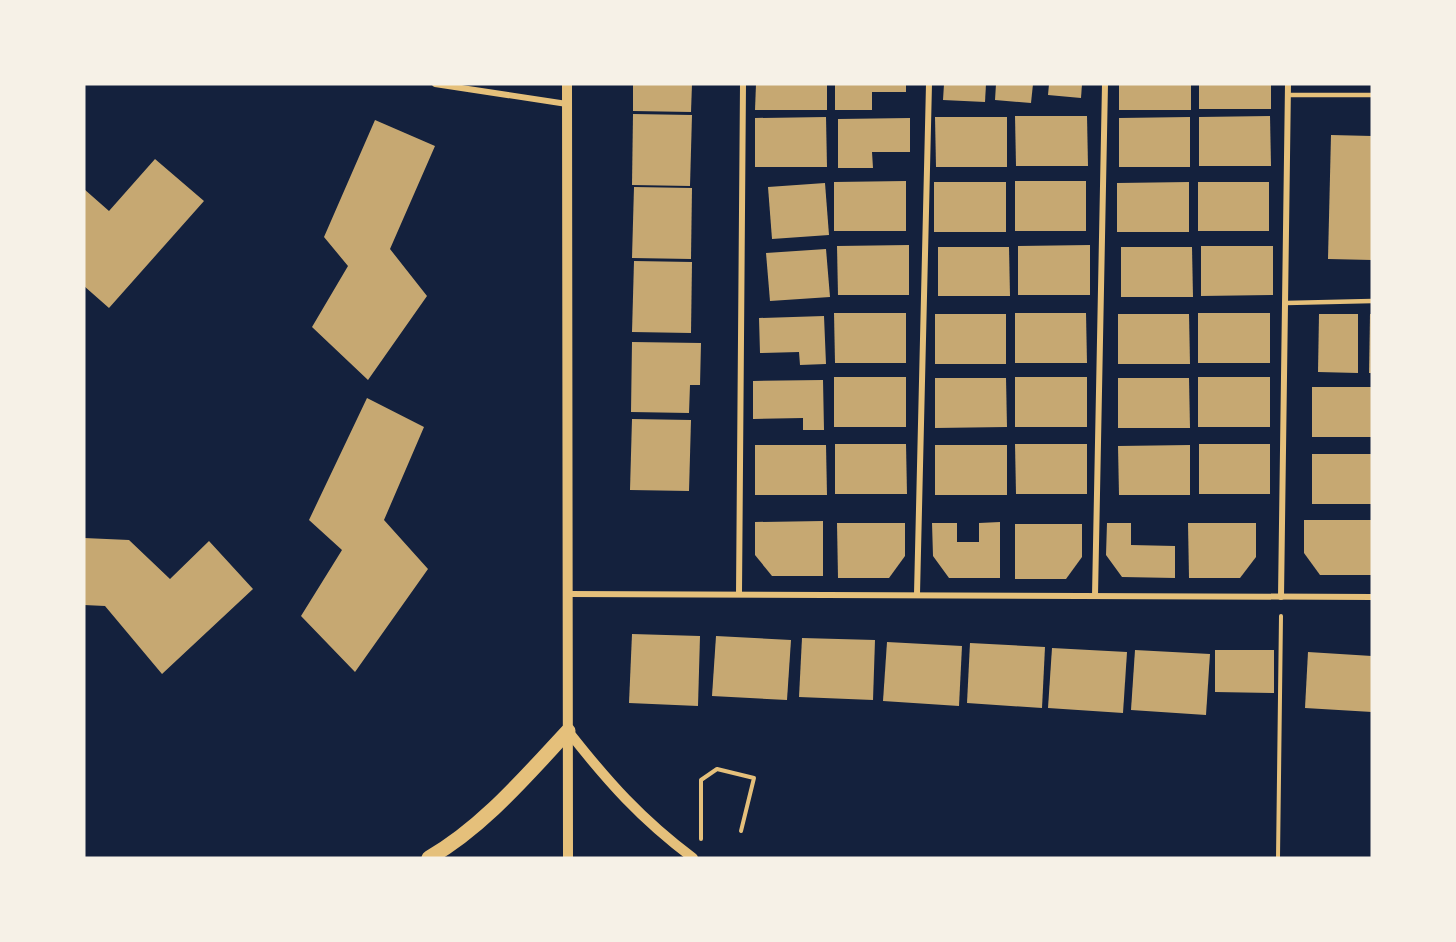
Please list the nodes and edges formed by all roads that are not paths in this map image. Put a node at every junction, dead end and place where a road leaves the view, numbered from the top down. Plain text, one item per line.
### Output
1 (435, 84) edge
2 (567, 84) edge
3 (743, 84) edge
4 (929, 84) edge
5 (1105, 84) edge
6 (1288, 84) edge
7 (1288, 95) junction
8 (1372, 95) edge
9 (567, 104) junction
10 (1372, 301) edge
11 (1286, 303) junction
12 (568, 594) junction
13 (739, 594) junction
14 (918, 594) junction
15 (1095, 596) junction
16 (1281, 597) junction
17 (1372, 597) edge
18 (568, 731) junction
19 (429, 858) edge
20 (568, 858) edge
21 (693, 858) edge

1 - 9 street
2 - 9 street
3 - 13 street
4 - 14 street
5 - 15 street
6 - 7 street
7 - 8 lane
7 - 11 street
9 - 12 street
10 - 11 lane
11 - 16 street
12 - 13 street
12 - 18 street
13 - 14 street
14 - 15 street
15 - 16 street
16 - 17 street
18 - 19 main road
18 - 20 street
18 - 21 street

